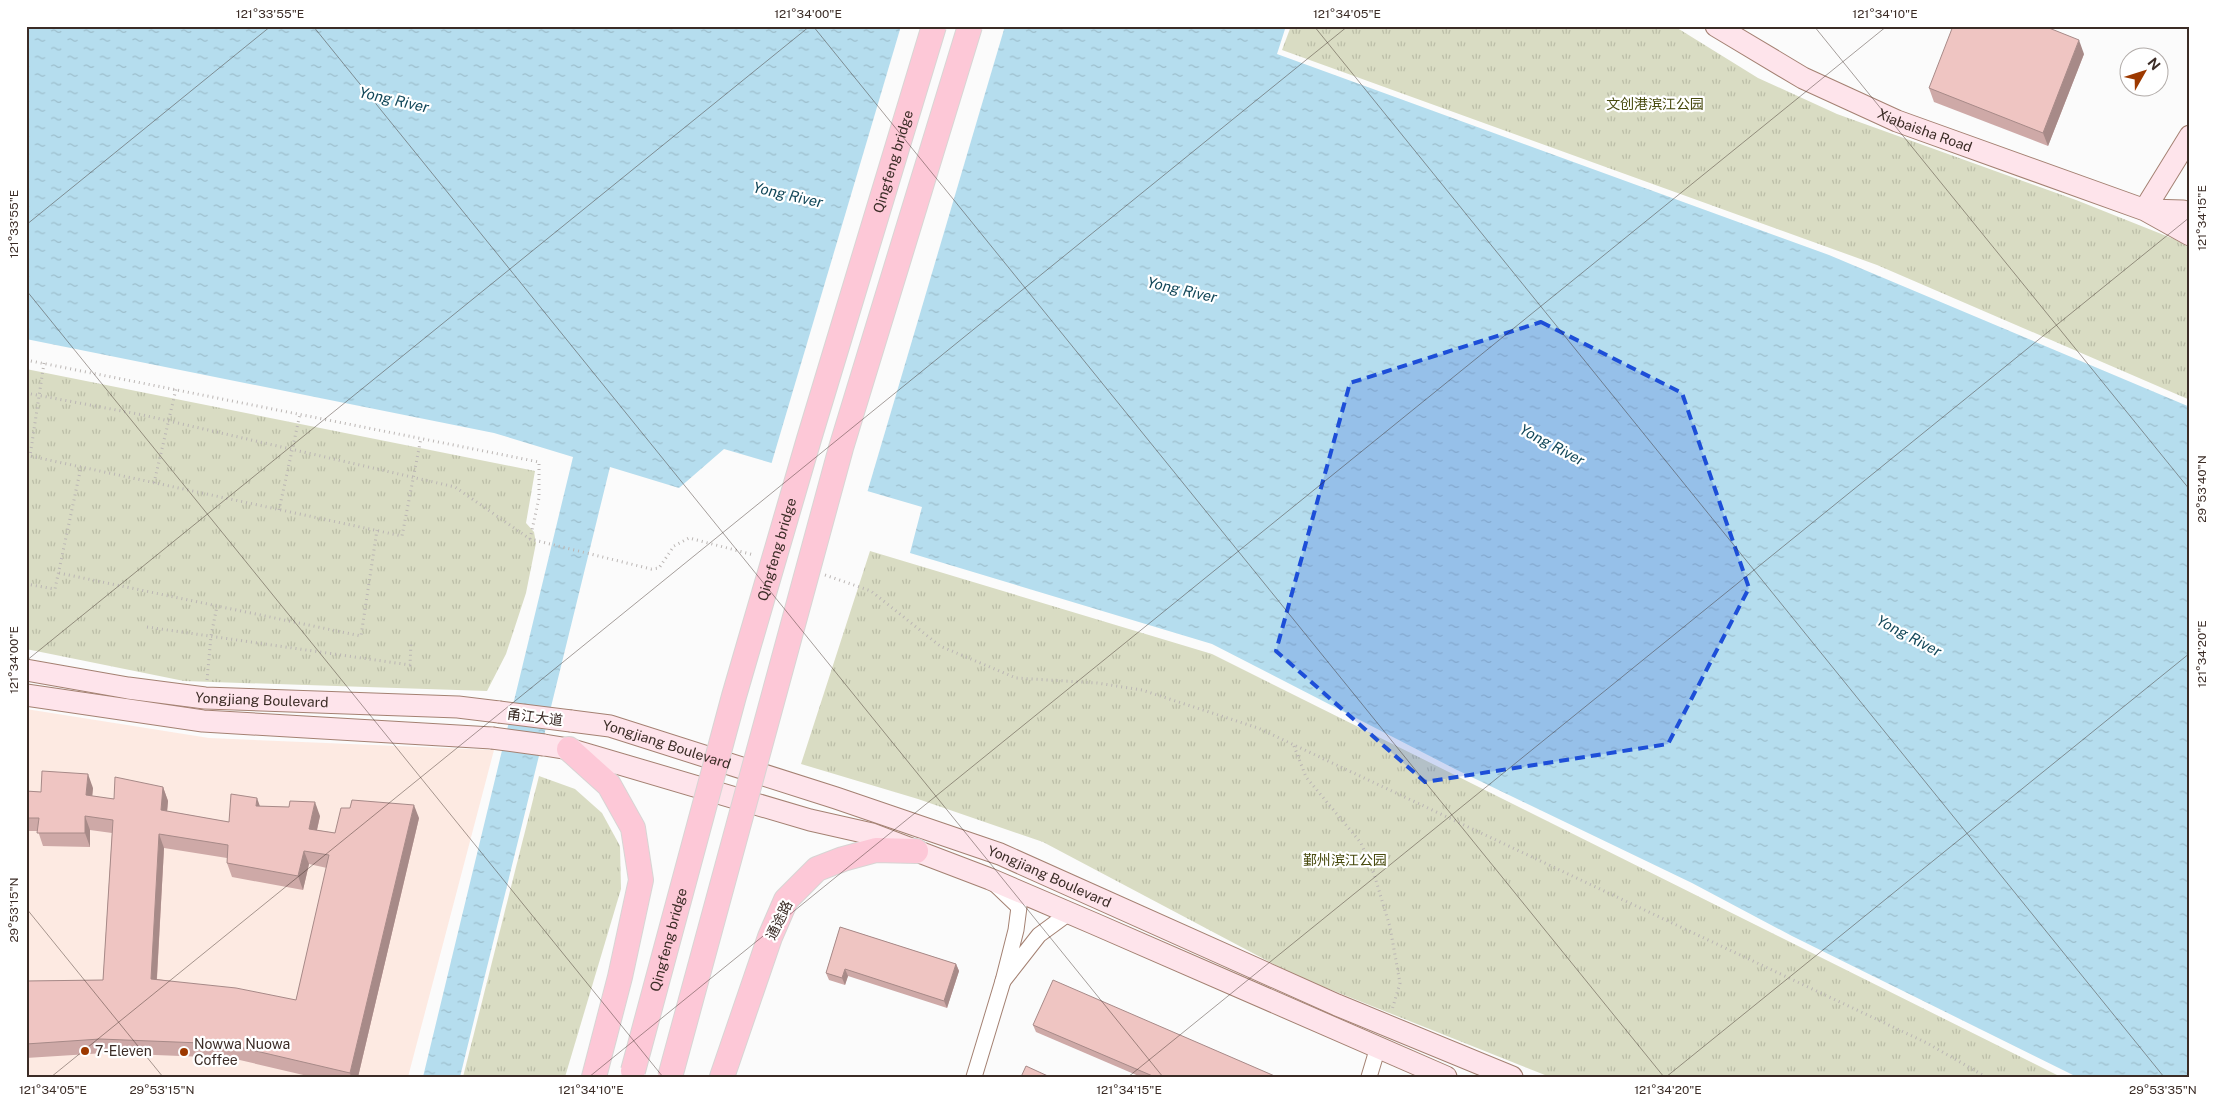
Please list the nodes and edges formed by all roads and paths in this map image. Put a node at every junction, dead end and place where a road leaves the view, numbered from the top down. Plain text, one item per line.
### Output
1 (934, 26) edge
2 (970, 26) edge
3 (1716, 26) edge
4 (2190, 136) edge
5 (2146, 207) junction
6 (2190, 214) edge
7 (2190, 235) edge
8 (26, 360) edge
9 (44, 363) junction
10 (176, 390) junction
11 (26, 393) edge
12 (39, 396) junction
13 (300, 414) junction
14 (168, 421) junction
15 (421, 438) junction
16 (292, 450) junction
17 (81, 467) junction
18 (414, 477) junction
19 (154, 483) junction
20 (279, 510) junction
21 (376, 530) junction
22 (530, 539) junction
23 (755, 556) dead end
24 (59, 573) junction
25 (821, 574) dead end
26 (26, 584) edge
27 (217, 606) junction
28 (146, 627) dead end
29 (210, 636) junction
30 (411, 643) dead end
31 (26, 670) edge
32 (26, 696) edge
33 (205, 698) junction
34 (498, 712) joint
35 (572, 721) joint
36 (492, 738) joint
37 (544, 745) joint
38 (1294, 745) junction
39 (569, 749) junction
40 (916, 851) junction
41 (990, 879) junction
42 (1069, 913) junction
43 (1003, 981) junction
44 (1387, 1024) junction
45 (1378, 1047) junction
46 (594, 1077) edge
47 (632, 1077) edge
48 (670, 1077) edge
49 (722, 1077) edge
50 (974, 1077) edge
51 (1369, 1077) edge
52 (1446, 1077) edge
53 (1512, 1077) edge
54 (1986, 1077) edge

1 - 47 main road, Qingfeng bridge, bridge
2 - 48 main road, bridge
3 - 5 main road, Xiabaisha Road
4 - 5 main road
5 - 6 main road
5 - 7 main road
8 - 9 path
9 - 10 path
9 - 12 path
10 - 13 path
10 - 14 path
11 - 12 path
12 - 14 path
12 - 17 path
13 - 15 path
13 - 16 path
14 - 16 path
14 - 19 path
15 - 18 path
15 - 22 path
16 - 18 path
16 - 20 path
17 - 19 path
17 - 24 path
18 - 21 path
18 - 22 path
19 - 20 path
20 - 21 path
21 - 27 path
22 - 23 path
24 - 26 path
24 - 27 path
25 - 38 path
27 - 29 path
28 - 29 path
29 - 30 path
29 - 33 path
31 - 33 main road, Yongjiang Boulevard
32 - 36 main road, Yongjiang Boulevard
33 - 34 main road, Yongjiang Boulevard
34 - 35 main road, 甬江大道, bridge
35 - 44 main road, Yongjiang Boulevard
36 - 37 main road, 甬江大道, bridge
37 - 39 main road, Yongjiang Boulevard
38 - 44 path
38 - 54 path
39 - 40 main road, Yongjiang Boulevard
39 - 46 main road
40 - 41 main road, Yongjiang Boulevard
40 - 49 main road, 通途路
41 - 42 main road, Yongjiang Boulevard
41 - 43 street
42 - 43 street
42 - 45 main road, Yongjiang Boulevard
43 - 50 street
44 - 53 main road, Yongjiang Boulevard
45 - 51 street
45 - 52 main road, Yongjiang Boulevard

